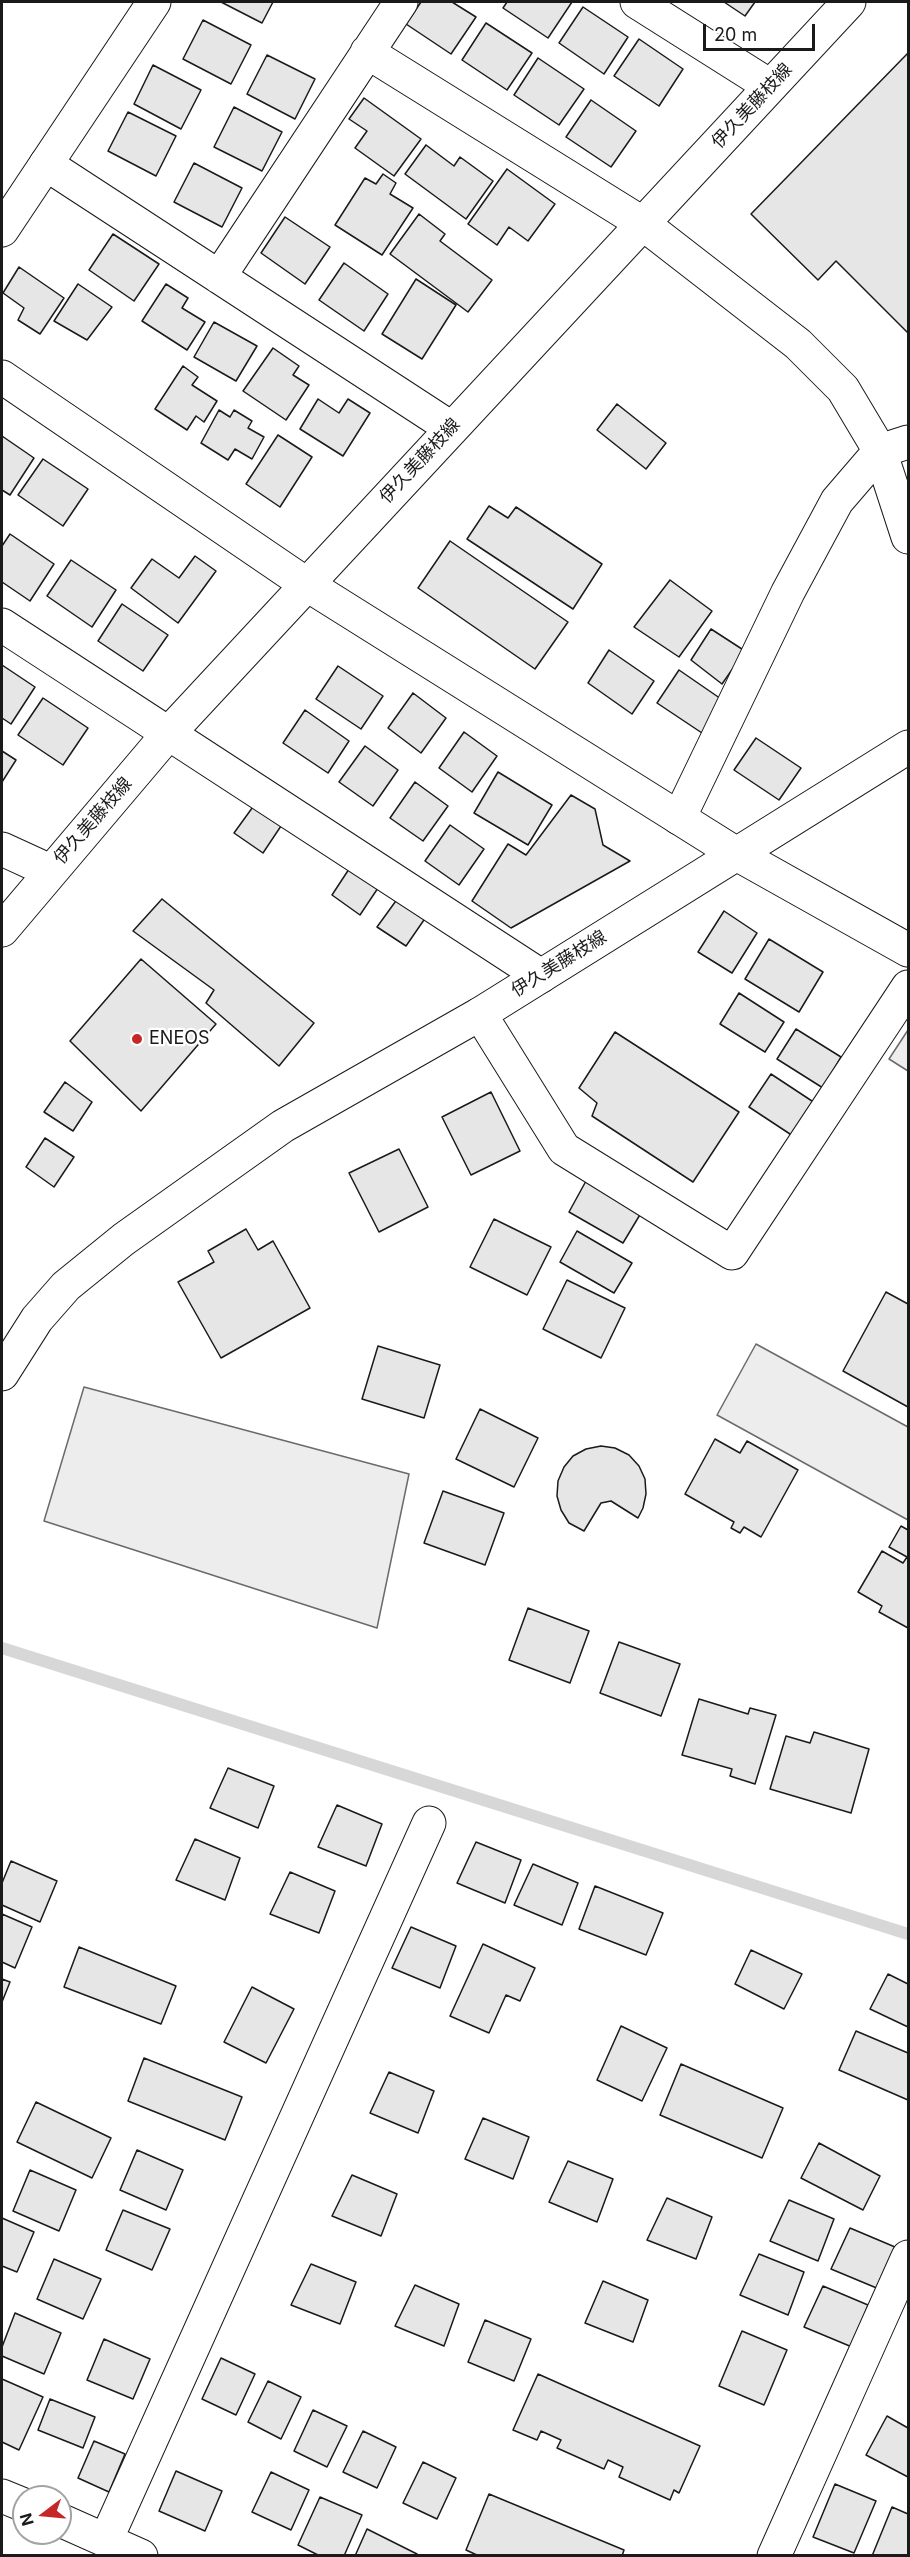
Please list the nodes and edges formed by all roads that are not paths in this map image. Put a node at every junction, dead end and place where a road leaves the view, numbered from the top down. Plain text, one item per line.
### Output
1 (154, 2) edge
2 (401, 2) edge
3 (637, 2) edge
4 (849, 2) edge
5 (367, 52) junction
6 (770, 86) junction
7 (46, 164) junction
8 (642, 223) junction
9 (2, 230) edge
10 (219, 277) junction
11 (2, 377) edge
12 (452, 428) junction
13 (895, 446) edge
14 (909, 537) edge
15 (306, 584) junction
16 (2, 625) edge
17 (168, 734) junction
18 (909, 747) edge
19 (679, 818) junction
20 (2, 849) edge
21 (735, 853) junction
22 (50, 871) junction
23 (2, 930) edge
24 (909, 950) edge
25 (541, 976) junction
26 (909, 987) edge
27 (480, 1014) junction
28 (2, 1374) edge
29 (429, 1823) dead end
30 (909, 2257) edge
31 (72, 2525) edge
32 (106, 2540) junction
33 (141, 2556) edge
34 (774, 2556) edge

1 - 7 street
2 - 5 street
3 - 6 street
4 - 6 street, 伊久美藤枝線
5 - 8 street
5 - 10 street
6 - 8 street, 伊久美藤枝線
7 - 9 street
7 - 10 street
8 - 12 street, 伊久美藤枝線
8 - 13 street
10 - 12 street
11 - 15 street
12 - 15 street, 伊久美藤枝線
13 - 14 street
13 - 19 street
15 - 17 street, 伊久美藤枝線
15 - 19 street
16 - 17 street
17 - 22 street, 伊久美藤枝線
17 - 25 street
18 - 21 street, 伊久美藤枝線
19 - 21 street
20 - 22 street
21 - 24 street
21 - 25 street, 伊久美藤枝線
22 - 23 street, 伊久美藤枝線
25 - 27 street, 伊久美藤枝線
26 - 27 street
27 - 28 street, 伊久美藤枝線
29 - 32 street
30 - 34 street
31 - 32 street
32 - 33 street

